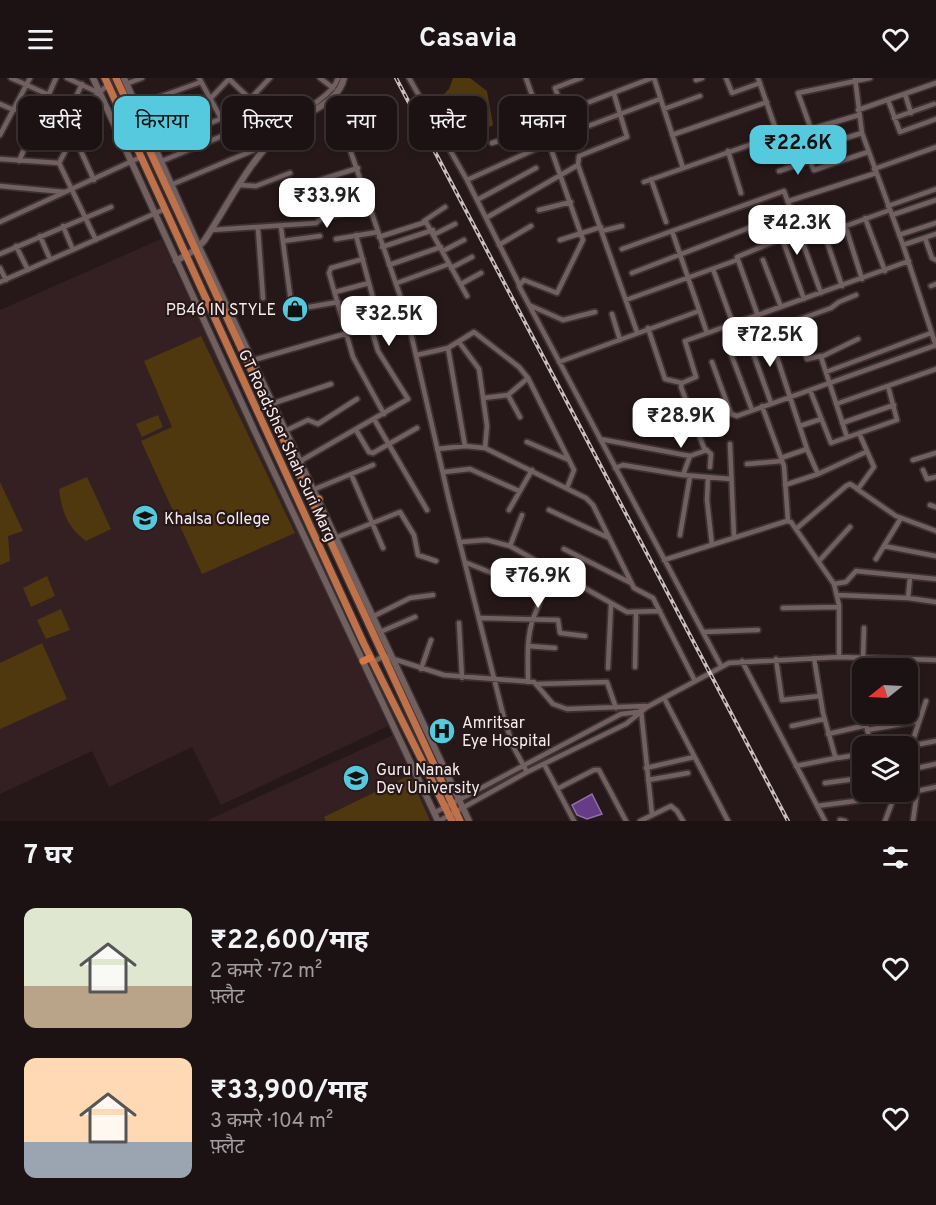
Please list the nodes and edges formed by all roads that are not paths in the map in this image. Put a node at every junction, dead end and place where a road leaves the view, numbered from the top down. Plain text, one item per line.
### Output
1 (11, 78) edge
2 (30, 78) edge
3 (56, 78) edge
4 (67, 78) edge
5 (93, 78) edge
6 (116, 78) edge
7 (142, 78) edge
8 (230, 78) edge
9 (270, 78) edge
10 (320, 78) edge
11 (338, 78) edge
12 (344, 78) edge
13 (409, 78) edge
14 (526, 78) edge
15 (581, 78) edge
16 (653, 78) edge
17 (726, 78) edge
18 (870, 78) edge
19 (200, 80) edge
20 (855, 80) edge
21 (106, 81) edge
22 (125, 81) edge
23 (759, 81) edge
24 (936, 83) edge
25 (82, 84) junction
26 (26, 85) junction
27 (333, 88) junction
28 (99, 91) junction
29 (614, 94) junction
30 (905, 94) junction
31 (49, 95) junction
32 (76, 96) edge
33 (96, 96) edge
34 (132, 96) edge
35 (160, 96) edge
36 (208, 96) edge
37 (249, 96) edge
38 (253, 96) edge
39 (333, 96) edge
40 (532, 96) edge
41 (558, 96) edge
42 (700, 96) dead end
43 (210, 99) joint
44 (660, 99) junction
45 (888, 100) junction
46 (314, 102) edge
47 (767, 102) junction
48 (0, 104) edge
49 (587, 104) edge
50 (934, 104) dead end
51 (664, 109) junction
52 (14, 110) junction
53 (859, 112) junction
54 (910, 112) junction
55 (621, 114) junction
56 (894, 118) junction
57 (220, 119) junction
58 (936, 119) edge
59 (222, 122) edge
60 (210, 123) edge
61 (587, 127) edge
62 (862, 133) junction
63 (0, 135) edge
64 (222, 135) edge
65 (672, 135) junction
66 (778, 135) junction
67 (499, 141) edge
68 (492, 143) dead end
69 (817, 147) dead end
70 (936, 147) edge
71 (66, 150) edge
72 (80, 150) edge
73 (157, 150) edge
74 (255, 150) edge
75 (265, 150) edge
76 (351, 150) edge
77 (533, 150) edge
78 (552, 150) edge
79 (783, 150) junction
80 (728, 151) junction
81 (868, 152) junction
82 (763, 157) dead end
83 (141, 158) junction
84 (0, 159) edge
85 (20, 161) junction
86 (162, 161) junction
87 (809, 161) junction
88 (59, 163) junction
89 (131, 163) junction
90 (578, 165) junction
91 (358, 168) junction
92 (536, 168) dead end
93 (683, 168) junction
94 (779, 171) dead end
95 (875, 171) junction
96 (290, 173) dead end
97 (560, 173) junction
98 (651, 179) junction
99 (94, 180) junction
100 (317, 180) dead end
101 (467, 180) junction
102 (644, 182) dead end
103 (173, 184) junction
104 (239, 185) junction
105 (0, 186) edge
106 (73, 189) junction
107 (936, 189) edge
108 (66, 192) junction
109 (741, 193) dead end
110 (477, 200) junction
111 (936, 200) edge
112 (789, 201) junction
113 (571, 202) junction
114 (111, 207) dead end
115 (371, 207) junction
116 (445, 207) dead end
117 (165, 209) junction
118 (539, 210) dead end
119 (890, 210) junction
120 (793, 211) junction
121 (818, 213) dead end
122 (155, 214) junction
123 (86, 216) junction
124 (486, 218) junction
125 (865, 218) junction
126 (424, 221) junction
127 (0, 222) edge
128 (666, 222) dead end
129 (797, 222) junction
130 (936, 223) edge
131 (455, 224) dead end
132 (845, 225) junction
133 (63, 226) junction
134 (531, 226) dead end
135 (622, 226) dead end
136 (281, 227) junction
137 (258, 229) junction
138 (602, 229) junction
139 (211, 230) junction
140 (672, 231) junction
141 (800, 231) junction
142 (434, 232) junction
143 (581, 233) junction
144 (824, 233) junction
145 (379, 234) junction
146 (936, 234) edge
147 (356, 235) junction
148 (899, 235) junction
149 (40, 236) junction
150 (320, 236) dead end
151 (782, 238) junction
152 (925, 238) junction
153 (336, 239) dead end
154 (96, 240) junction
155 (464, 240) dead end
156 (560, 240) dead end
157 (283, 241) junction
158 (804, 241) junction
159 (499, 245) junction
160 (903, 245) junction
161 (16, 246) junction
162 (382, 247) junction
163 (197, 248) junction
164 (442, 249) junction
165 (622, 249) dead end
166 (73, 250) junction
167 (0, 254) edge
168 (187, 255) junction
169 (680, 255) junction
170 (472, 256) dead end
171 (50, 259) junction
172 (363, 260) junction
173 (737, 260) junction
174 (763, 260) dead end
175 (936, 260) edge
176 (176, 261) junction
177 (909, 261) junction
178 (389, 265) junction
179 (450, 266) junction
180 (0, 268) edge
181 (713, 269) junction
182 (28, 270) junction
183 (885, 271) junction
184 (481, 273) dead end
185 (632, 273) dead end
186 (688, 279) junction
187 (862, 279) junction
188 (3, 281) edge
189 (369, 283) junction
190 (397, 283) junction
191 (461, 284) junction
192 (519, 284) junction
193 (842, 286) junction
194 (335, 292) junction
195 (822, 292) junction
196 (467, 296) dead end
197 (856, 296) dead end
198 (262, 298) dead end
199 (804, 299) junction
200 (626, 300) junction
201 (338, 302) junction
202 (529, 305) junction
203 (781, 307) junction
204 (699, 311) junction
205 (595, 312) dead end
206 (612, 314) dead end
207 (407, 316) junction
208 (758, 316) junction
209 (936, 322) edge
210 (380, 324) junction
211 (733, 324) junction
212 (929, 324) junction
213 (372, 327) junction
214 (648, 328) junction
215 (637, 332) junction
216 (347, 333) junction
217 (707, 333) junction
218 (932, 333) junction
219 (798, 334) dead end
220 (748, 339) dead end
221 (858, 339) dead end
222 (620, 340) junction
223 (459, 342) junction
224 (936, 345) edge
225 (728, 346) dead end
226 (448, 348) junction
227 (417, 355) junction
228 (821, 356) junction
229 (250, 361) junction
230 (559, 362) junction
231 (712, 362) dead end
232 (936, 369) edge
233 (826, 372) junction
234 (528, 378) junction
235 (682, 383) junction
236 (830, 383) junction
237 (332, 384) dead end
238 (888, 386) junction
239 (810, 390) junction
240 (508, 394) junction
241 (791, 396) junction
242 (483, 398) junction
243 (357, 399) dead end
244 (274, 402) junction
245 (771, 403) junction
246 (836, 404) junction
247 (894, 405) junction
248 (762, 406) junction
249 (752, 410) junction
250 (384, 414) junction
251 (520, 417) dead end
252 (374, 419) junction
253 (821, 420) junction
254 (842, 423) junction
255 (800, 426) junction
256 (417, 428) dead end
257 (287, 430) junction
258 (356, 430) junction
259 (859, 433) junction
260 (847, 438) junction
261 (600, 439) junction
262 (527, 442) dead end
263 (389, 444) junction
264 (729, 444) dead end
265 (465, 446) junction
266 (485, 448) junction
267 (437, 449) junction
268 (807, 449) junction
269 (707, 450) junction
270 (866, 452) junction
271 (936, 453) edge
272 (690, 456) junction
273 (568, 460) junction
274 (782, 460) junction
275 (913, 460) dead end
276 (298, 463) junction
277 (747, 464) dead end
278 (373, 465) dead end
279 (710, 467) dead end
280 (615, 468) junction
281 (923, 470) dead end
282 (532, 471) junction
283 (444, 472) junction
284 (351, 474) junction
285 (818, 474) junction
286 (686, 476) junction
287 (708, 478) junction
288 (936, 478) edge
289 (731, 479) junction
290 (785, 485) junction
291 (315, 489) junction
292 (567, 489) junction
293 (857, 489) junction
294 (519, 491) junction
295 (316, 501) junction
296 (427, 510) dead end
297 (509, 510) dead end
298 (549, 510) dead end
299 (522, 514) dead end
300 (901, 518) junction
301 (788, 521) junction
302 (372, 523) junction
303 (850, 527) dead end
304 (795, 529) junction
305 (936, 531) edge
306 (680, 535) dead end
307 (734, 537) junction
308 (609, 538) junction
309 (333, 539) junction
310 (461, 542) junction
311 (712, 544) junction
312 (510, 546) junction
313 (884, 546) junction
314 (383, 548) dead end
315 (564, 549) dead end
316 (936, 556) edge
317 (876, 559) dead end
318 (664, 560) junction
319 (436, 561) dead end
320 (819, 561) junction
321 (467, 562) junction
322 (910, 577) junction
323 (936, 579) edge
324 (631, 583) junction
325 (834, 584) junction
326 (434, 595) dead end
327 (837, 595) junction
328 (908, 598) junction
329 (936, 602) edge
330 (611, 604) junction
331 (783, 608) dead end
332 (839, 608) junction
333 (660, 611) junction
334 (636, 614) junction
335 (415, 617) dead end
336 (481, 618) junction
337 (370, 619) junction
338 (532, 620) junction
339 (459, 623) dead end
340 (864, 628) dead end
341 (758, 630) dead end
342 (380, 632) junction
343 (703, 632) junction
344 (585, 636) dead end
345 (431, 640) dead end
346 (528, 646) junction
347 (555, 648) dead end
348 (387, 657) junction
349 (814, 657) junction
350 (839, 657) junction
351 (863, 658) joint
352 (776, 659) junction
353 (371, 660) junction
354 (918, 660) edge
355 (936, 660) edge
356 (363, 661) junction
357 (742, 661) junction
358 (721, 666) junction
359 (635, 667) dead end
360 (608, 668) dead end
361 (421, 669) junction
362 (462, 678) junction
363 (495, 680) junction
364 (695, 681) junction
365 (528, 682) junction
366 (538, 684) junction
367 (820, 696) junction
368 (664, 698) junction
369 (926, 701) dead end
370 (649, 706) junction
371 (616, 708) junction
372 (640, 711) junction
373 (824, 719) junction
374 (919, 721) junction
375 (866, 724) edge
376 (792, 726) dead end
377 (867, 727) junction
378 (828, 734) junction
379 (869, 736) edge
380 (913, 736) edge
381 (936, 741) edge
382 (918, 745) edge
383 (852, 756) edge
384 (694, 757) junction
385 (836, 758) junction
386 (544, 764) junction
387 (936, 764) edge
388 (796, 765) junction
389 (523, 766) junction
390 (646, 768) junction
391 (918, 768) edge
392 (527, 772) junction
393 (688, 773) dead end
394 (852, 779) edge
395 (648, 780) junction
396 (825, 783) dead end
397 (936, 787) edge
398 (557, 789) junction
399 (918, 792) edge
400 (852, 801) edge
401 (892, 802) edge
402 (916, 802) edge
403 (452, 803) junction
404 (817, 806) junction
405 (434, 813) junction
406 (455, 813) edge
407 (652, 814) junction
408 (840, 820) edge
409 (438, 821) edge
410 (460, 821) edge
411 (469, 821) edge
412 (574, 821) edge
413 (626, 821) edge
414 (640, 821) edge
415 (682, 821) edge
416 (728, 821) edge
417 (825, 821) edge
418 (845, 821) edge
419 (885, 821) edge
420 (913, 821) edge

1 - 26 street
2 - 26 street
3 - 31 street
4 - 25 street
5 - 28 main road
6 - 163 main road, GT Road;Sher Shah Suri Marg
7 - 22 street
8 - 37 street
8 - 43 street
9 - 38 street
10 - 27 street
11 - 27 street
12 - 39 main road
13 - 101 street
14 - 40 street
15 - 41 street
16 - 29 street
16 - 44 street
17 - 23 street
18 - 20 street
19 - 35 street
19 - 36 street
20 - 53 street
20 - 53 street
21 - 28 street
21 - 83 main road, GT Road;Sher Shah Suri Marg
22 - 34 main road
23 - 47 street
24 - 30 street
25 - 28 street
25 - 32 street
26 - 31 street
26 - 52 street
27 - 46 street
28 - 33 street
28 - 89 main road
29 - 49 street
29 - 55 street
30 - 45 street
30 - 54 street
31 - 85 street
42 - 51 street
43 - 57 street
44 - 51 street
44 - 55 street
45 - 53 street
45 - 56 street
47 - 65 street
47 - 66 street
48 - 52 street
50 - 54 street
51 - 65 street
52 - 63 street
53 - 62 street
54 - 56 street
55 - 61 street
55 - 90 street
56 - 58 street
57 - 59 street
57 - 60 street
62 - 69 street
62 - 81 street
64 - 86 street
65 - 93 street
66 - 79 street
66 - 80 street
67 - 68 street
70 - 95 street
71 - 88 street
72 - 99 street
73 - 86 main road
74 - 103 street
75 - 104 main road
76 - 91 street
77 - 101 street
78 - 97 street
79 - 82 street
79 - 87 street
80 - 93 street
80 - 109 street
81 - 87 street
81 - 95 street
83 - 89 street
83 - 117 main road, GT Road;Sher Shah Suri Marg
84 - 85 street
85 - 88 street
86 - 103 main road
87 - 94 street
88 - 106 street
89 - 99 street
89 - 122 main road
90 - 97 street
90 - 138 street
91 - 100 street
91 - 115 street
92 - 110 street
93 - 98 street
95 - 112 street
95 - 119 street
96 - 104 street
97 - 113 street
97 - 124 street
98 - 102 street
98 - 128 street
99 - 106 street
101 - 110 street
103 - 163 main road
104 - 139 main road
105 - 108 street
106 - 108 street
106 - 123 street
107 - 119 street
108 - 127 street
110 - 124 street
111 - 119 street
112 - 120 street
112 - 140 street
113 - 118 street
113 - 143 street
114 - 123 street
115 - 136 street
115 - 145 street
116 - 126 street
117 - 122 street
117 - 168 main road, GT Road;Sher Shah Suri Marg
119 - 125 street
119 - 148 street
120 - 129 street
120 - 169 street
121 - 129 street
122 - 154 street
122 - 176 main road
123 - 133 street
123 - 154 street
124 - 159 street
125 - 132 street
125 - 183 street
126 - 142 street
126 - 145 street
129 - 141 street
130 - 148 street
131 - 142 street
132 - 144 street
132 - 187 street
133 - 149 street
133 - 166 street
134 - 159 street
135 - 138 street
136 - 137 street
136 - 157 street
137 - 139 street
137 - 198 street
138 - 143 street
138 - 200 street
139 - 163 main road
140 - 165 street
140 - 169 street
141 - 151 street
141 - 158 street
142 - 162 street
142 - 164 street
143 - 156 street
143 - 192 street
144 - 158 street
144 - 193 street
145 - 147 street
145 - 162 street
146 - 152 street
147 - 153 street
147 - 172 street
148 - 160 street
149 - 161 street
149 - 171 street
150 - 157 street
151 - 173 street
151 - 199 street
152 - 160 street
152 - 175 street
154 - 166 street
155 - 164 street
157 - 201 street
158 - 195 street
159 - 192 street
160 - 177 street
161 - 167 street
161 - 182 street
162 - 178 street
163 - 168 main road
163 - 229 main road, GT Road;Sher Shah Suri Marg
164 - 178 street
164 - 179 street
166 - 171 street
168 - 176 main road
168 - 353 main road, GT Road;Sher Shah Suri Marg
169 - 185 street
169 - 186 street
170 - 179 street
171 - 182 street
172 - 189 street
172 - 194 street
173 - 181 street
173 - 208 street
174 - 203 street
176 - 356 main road
177 - 183 street
177 - 212 street
178 - 190 street
179 - 190 street
179 - 191 street
180 - 188 street
181 - 186 street
181 - 211 street
182 - 188 street
183 - 187 street
184 - 191 street
186 - 200 street
186 - 204 street
187 - 193 street
189 - 194 street
189 - 210 street
190 - 207 street
191 - 196 street
192 - 202 street
193 - 195 street
194 - 201 street
195 - 199 street
197 - 241 street
199 - 203 street
200 - 215 street
201 - 216 street
202 - 205 street
202 - 230 street
203 - 208 street
204 - 214 street
204 - 217 street
206 - 222 street
207 - 210 street
207 - 227 street
208 - 211 street
209 - 212 street
210 - 213 street
211 - 217 street
212 - 218 street
213 - 216 street
213 - 250 street
214 - 215 street
214 - 235 street
215 - 222 street
216 - 229 street
216 - 250 street
217 - 235 street
218 - 224 street
218 - 233 street
219 - 228 street
220 - 245 street
221 - 228 street
222 - 230 street
223 - 226 street
223 - 234 street
223 - 242 street
224 - 236 street
225 - 249 street
226 - 227 street
226 - 265 street
227 - 267 street
228 - 233 street
229 - 244 main road
229 - 276 main road, GT Road;Sher Shah Suri Marg
230 - 261 street
231 - 249 street
232 - 238 street
233 - 236 street
234 - 240 street
234 - 273 street
235 - 269 street
236 - 239 street
236 - 246 street
237 - 244 street
238 - 246 street
238 - 247 street
239 - 241 street
239 - 253 street
240 - 242 street
240 - 251 street
241 - 245 street
241 - 255 street
242 - 266 street
243 - 257 street
244 - 257 main road
245 - 248 street
246 - 254 street
247 - 254 street
247 - 259 street
248 - 249 street
248 - 274 street
250 - 252 street
252 - 258 street
252 - 263 street
253 - 255 street
253 - 260 street
254 - 260 street
255 - 268 street
256 - 263 street
257 - 276 main road
258 - 263 street
258 - 276 street
259 - 260 street
259 - 270 street
261 - 272 street
261 - 280 street
262 - 273 street
263 - 296 street
264 - 289 street
265 - 266 street
265 - 267 street
266 - 282 street
267 - 283 street
268 - 274 street
268 - 285 street
269 - 272 street
269 - 279 street
270 - 285 street
270 - 293 street
271 - 275 street
272 - 286 street
273 - 292 street
274 - 277 street
274 - 290 street
276 - 291 main road
276 - 295 main road, GT Road;Sher Shah Suri Marg
278 - 284 street
280 - 286 street
280 - 318 street
281 - 288 street
282 - 292 street
282 - 294 street
283 - 294 street
283 - 310 street
284 - 291 street
284 - 302 street
285 - 290 street
286 - 287 street
286 - 306 street
287 - 289 street
287 - 311 street
289 - 307 street
290 - 301 street
291 - 295 main road
292 - 308 street
293 - 300 street
293 - 304 street
294 - 297 street
295 - 309 main road, GT Road;Sher Shah Suri Marg
298 - 308 street
299 - 312 street
300 - 305 street
300 - 313 street
301 - 304 street
301 - 307 street
302 - 309 street
302 - 314 street
302 - 319 street
303 - 320 street
304 - 320 street
307 - 311 street
308 - 324 street
309 - 337 main road, GT Road;Sher Shah Suri Marg
310 - 312 street
310 - 321 street
311 - 318 street
312 - 330 street
313 - 316 street
313 - 317 street
315 - 324 street
318 - 343 street
320 - 325 street
321 - 336 street
321 - 338 street
322 - 323 street
322 - 325 street
322 - 328 street
324 - 333 street
325 - 327 street
326 - 337 street
327 - 328 street
327 - 332 street
328 - 329 street
330 - 334 street
330 - 360 street
331 - 332 street
332 - 350 street
333 - 334 street
333 - 364 street
334 - 359 street
335 - 342 street
336 - 338 street
336 - 363 street
337 - 342 main road
337 - 348 main road, GT Road;Sher Shah Suri Marg
338 - 344 street
338 - 346 street
339 - 362 street
340 - 351 street
341 - 343 street
342 - 348 main road
343 - 358 street
345 - 361 street
346 - 347 street
346 - 365 street
348 - 353 street
348 - 361 street
348 - 403 main road, GT Road;Sher Shah Suri Marg
349 - 350 street
349 - 352 street
349 - 367 street
350 - 351 street
352 - 357 street
352 - 367 street
353 - 356 highway
353 - 403 main road, GT Road;Sher Shah Suri Marg
354 - 355 street
356 - 405 main road
357 - 358 street
357 - 388 street
358 - 364 street
361 - 362 street
362 - 363 street
363 - 365 street
363 - 389 street
364 - 368 street
365 - 366 street
366 - 371 street
366 - 371 street
367 - 373 street
368 - 370 street
368 - 384 street
369 - 374 street
370 - 371 street
370 - 372 street
372 - 386 street
372 - 389 street
372 - 390 street
373 - 376 street
373 - 378 street
374 - 377 street
374 - 380 street
375 - 377 street
377 - 378 street
377 - 379 street
378 - 385 street
381 - 382 street
383 - 385 street
384 - 390 street
384 - 416 street
385 - 388 street
386 - 392 street
386 - 398 street
387 - 391 street
388 - 404 street
389 - 392 street
389 - 403 street
390 - 395 street
392 - 406 street
393 - 395 street
394 - 396 street
395 - 407 street
397 - 399 street
398 - 412 street
398 - 413 street
400 - 404 street
401 - 419 street
402 - 420 street
403 - 405 street
403 - 406 main road, GT Road;Sher Shah Suri Marg
404 - 417 street
405 - 409 main road
406 - 409 street
406 - 410 main road, GT Road;Sher Shah Suri Marg
406 - 411 main road
407 - 414 street
407 - 415 street
408 - 418 street

